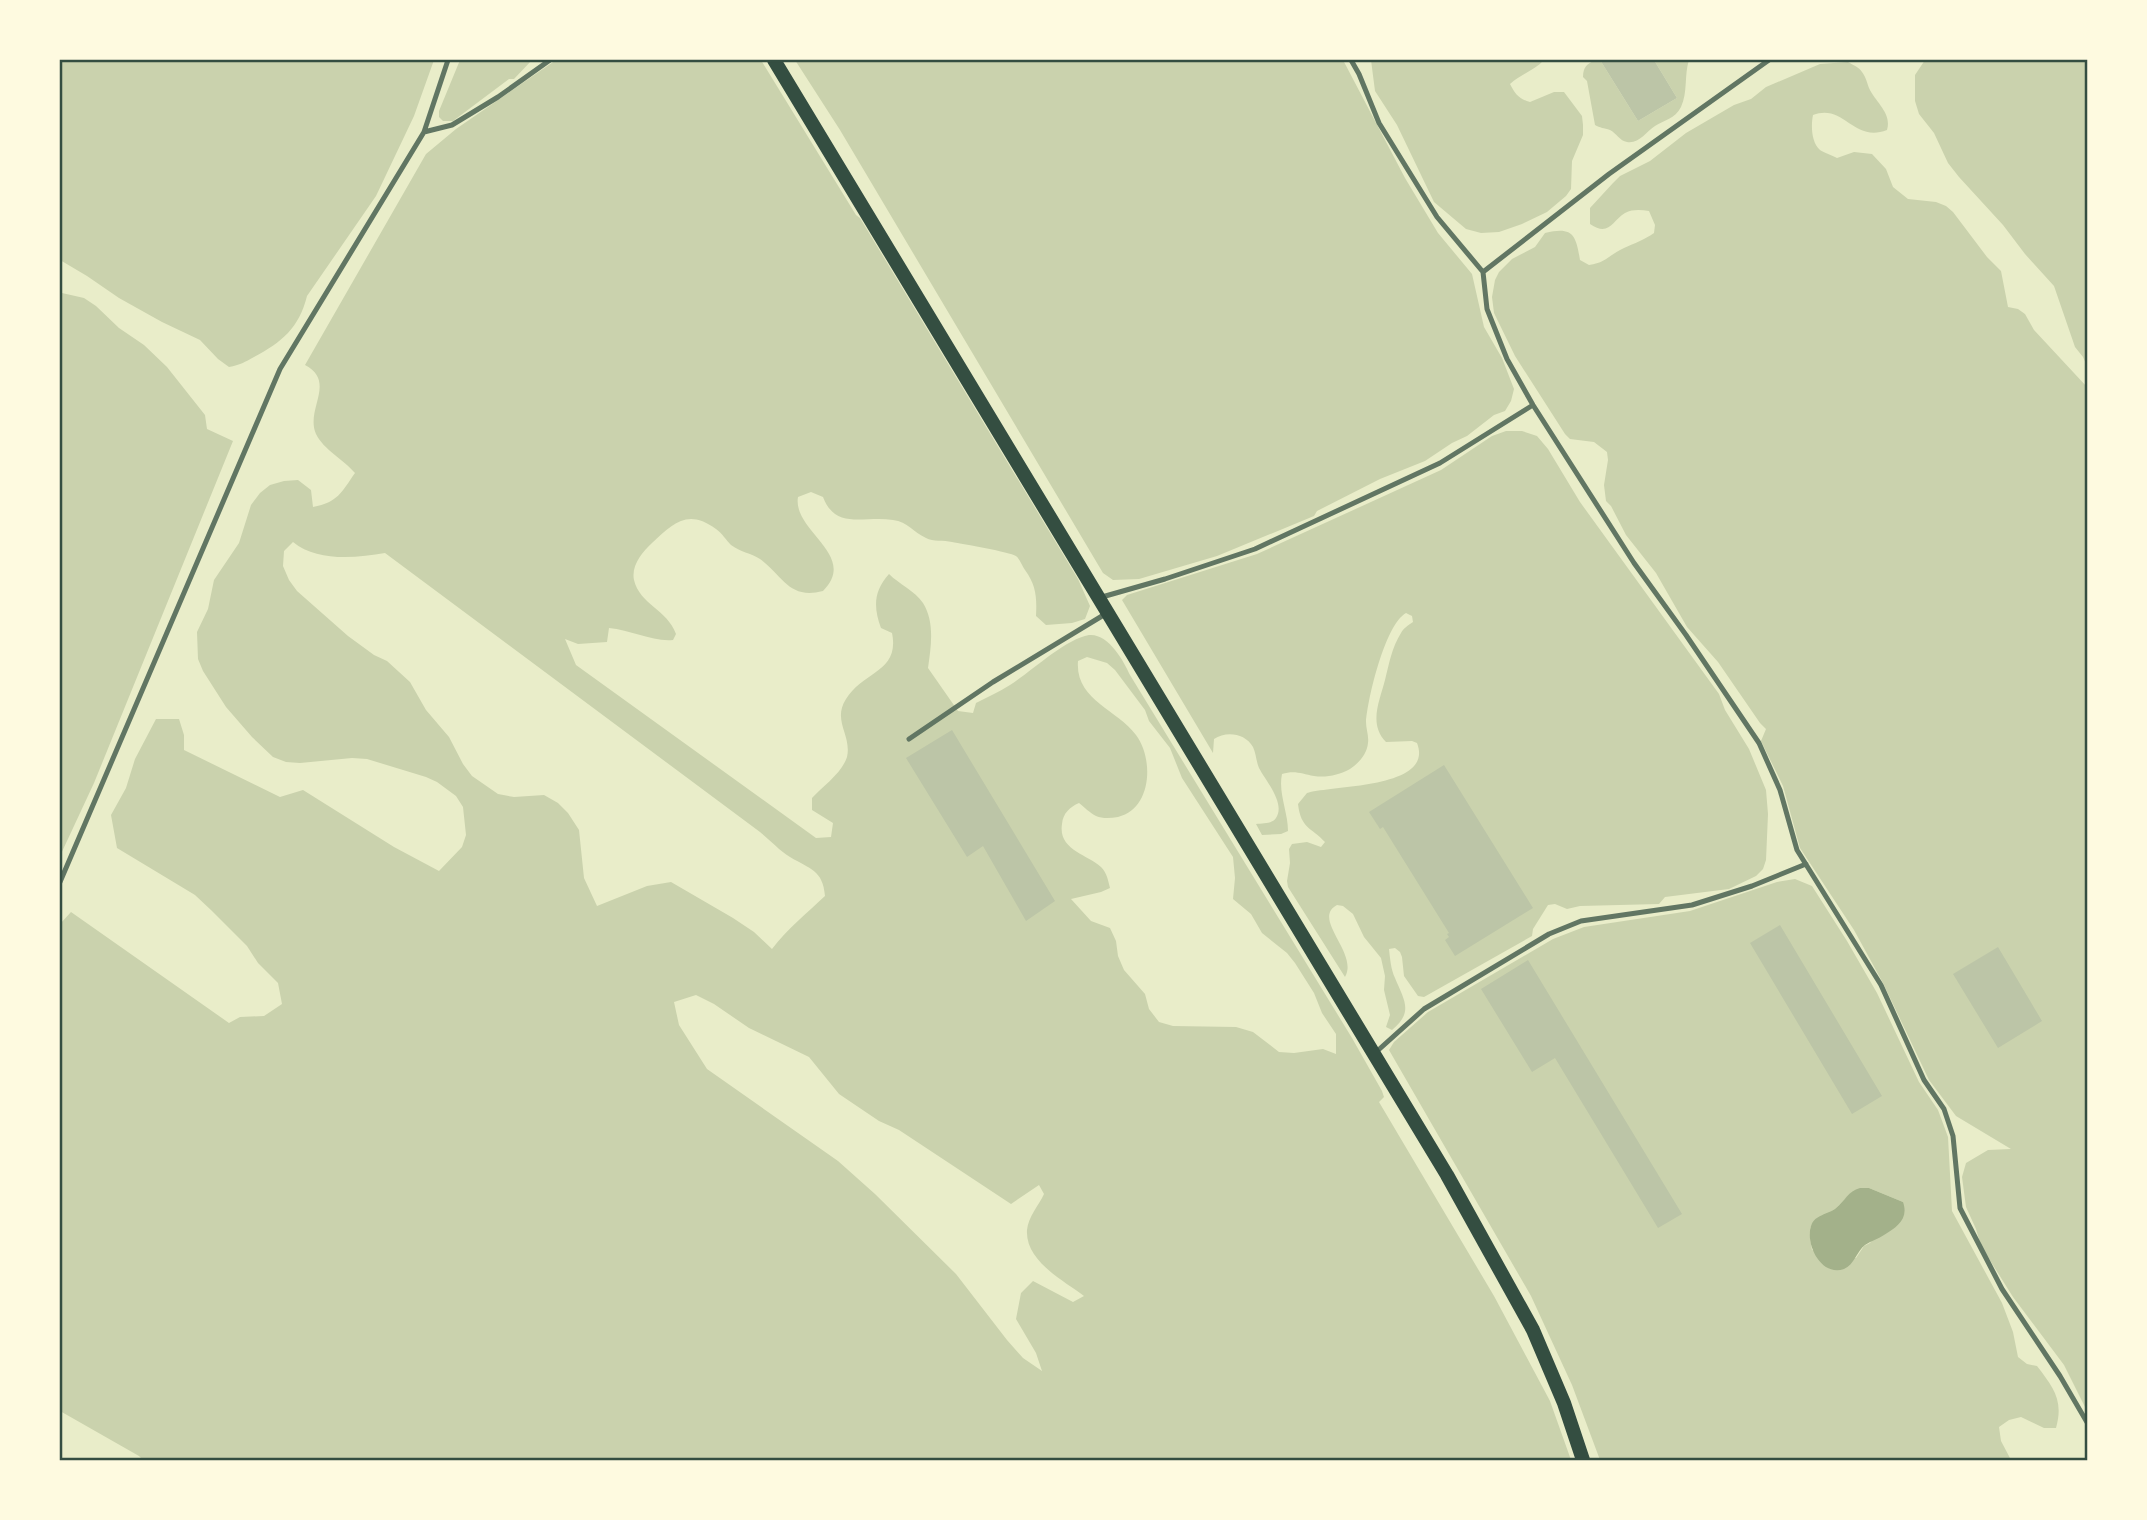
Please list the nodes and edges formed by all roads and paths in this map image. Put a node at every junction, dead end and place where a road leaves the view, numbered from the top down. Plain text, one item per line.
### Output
1 (448, 60) edge
2 (550, 60) edge
3 (774, 60) edge
4 (1351, 60) edge
5 (1769, 60) edge
6 (424, 132) junction
7 (1483, 272) junction
8 (1533, 405) junction
9 (1099, 598) junction
10 (1107, 613) junction
11 (909, 739) dead end
12 (1806, 864) junction
13 (60, 882) edge
14 (1375, 1053) junction
15 (2088, 1424) edge
16 (1584, 1461) edge

1 - 6 lane
2 - 6 lane
3 - 9 main road
4 - 7 lane
5 - 7 lane
6 - 13 lane
7 - 8 lane
8 - 9 lane
8 - 12 lane
9 - 10 main road
10 - 11 lane
10 - 14 main road
12 - 14 lane
12 - 15 lane
14 - 16 main road

